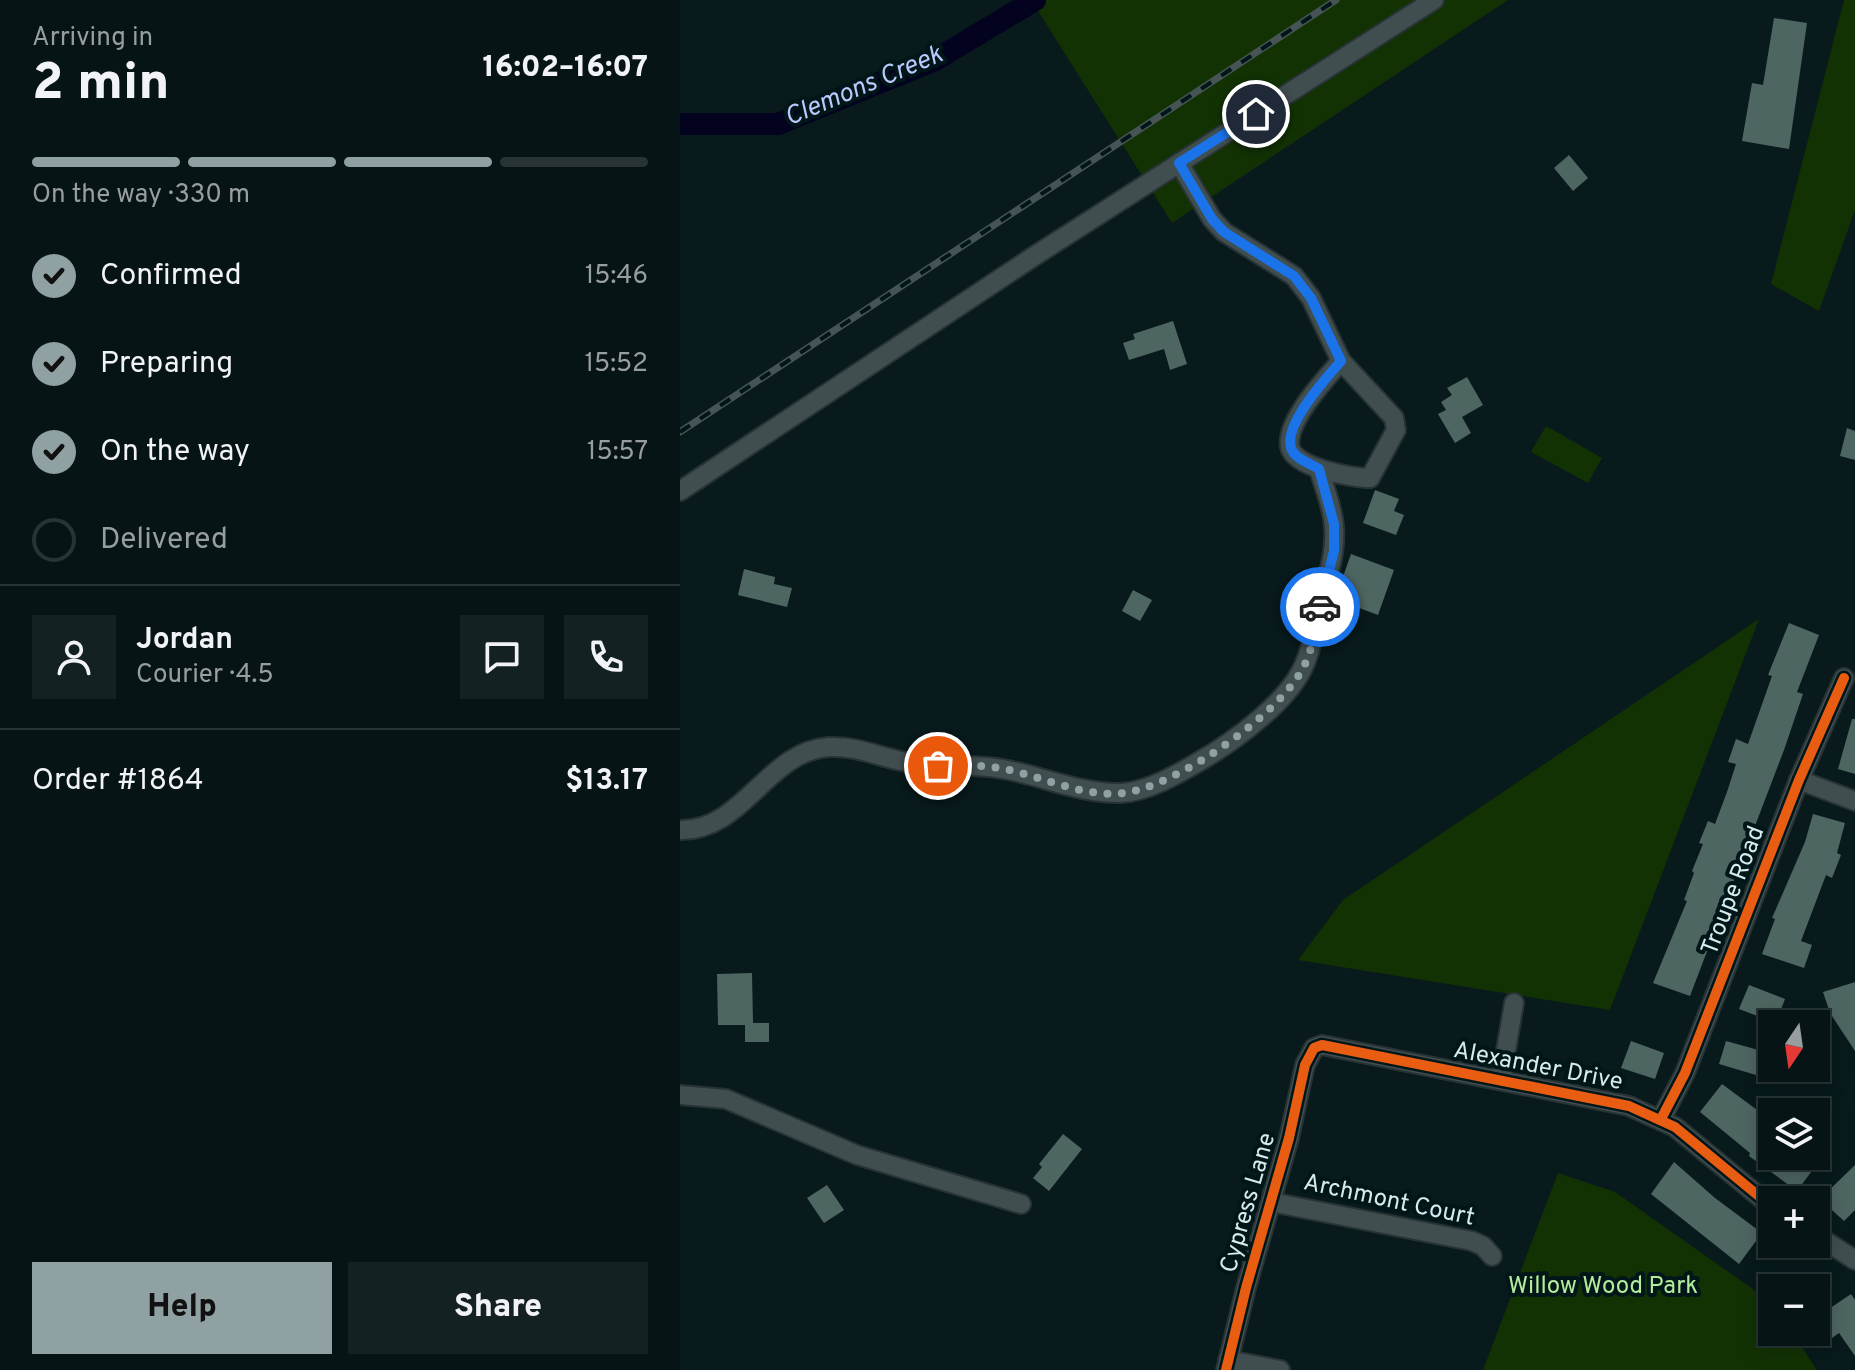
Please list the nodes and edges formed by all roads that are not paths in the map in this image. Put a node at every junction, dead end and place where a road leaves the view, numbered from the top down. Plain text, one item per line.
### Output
1 (1434, 0) edge
2 (1179, 163) junction
3 (1341, 361) junction
4 (1319, 469) junction
5 (680, 491) edge
6 (1844, 678) dead end
7 (1799, 780) junction
8 (1855, 801) edge
9 (680, 830) edge
10 (1514, 1003) dead end
11 (1314, 1048) joint
12 (1501, 1080) junction
13 (680, 1095) edge
14 (1661, 1119) junction
15 (1758, 1197) edge
16 (1271, 1202) junction
17 (1021, 1204) dead end
18 (1830, 1243) edge
19 (1853, 1255) edge
20 (1492, 1256) dead end
21 (1227, 1365) edge
22 (1280, 1370) edge

1 - 2 street
2 - 3 street
2 - 5 street
3 - 4 street
3 - 4 street
4 - 9 street
6 - 7 street, Troupe Road
7 - 8 street
7 - 14 street, Troupe Road
10 - 12 street
11 - 12 street, Alexander Drive
11 - 16 street, Cypress Lane
12 - 14 street, Alexander Drive
13 - 17 street
14 - 15 street, Alexander Drive
16 - 20 street, Archmont Court
16 - 21 street, Cypress Lane
18 - 19 street
21 - 22 street

